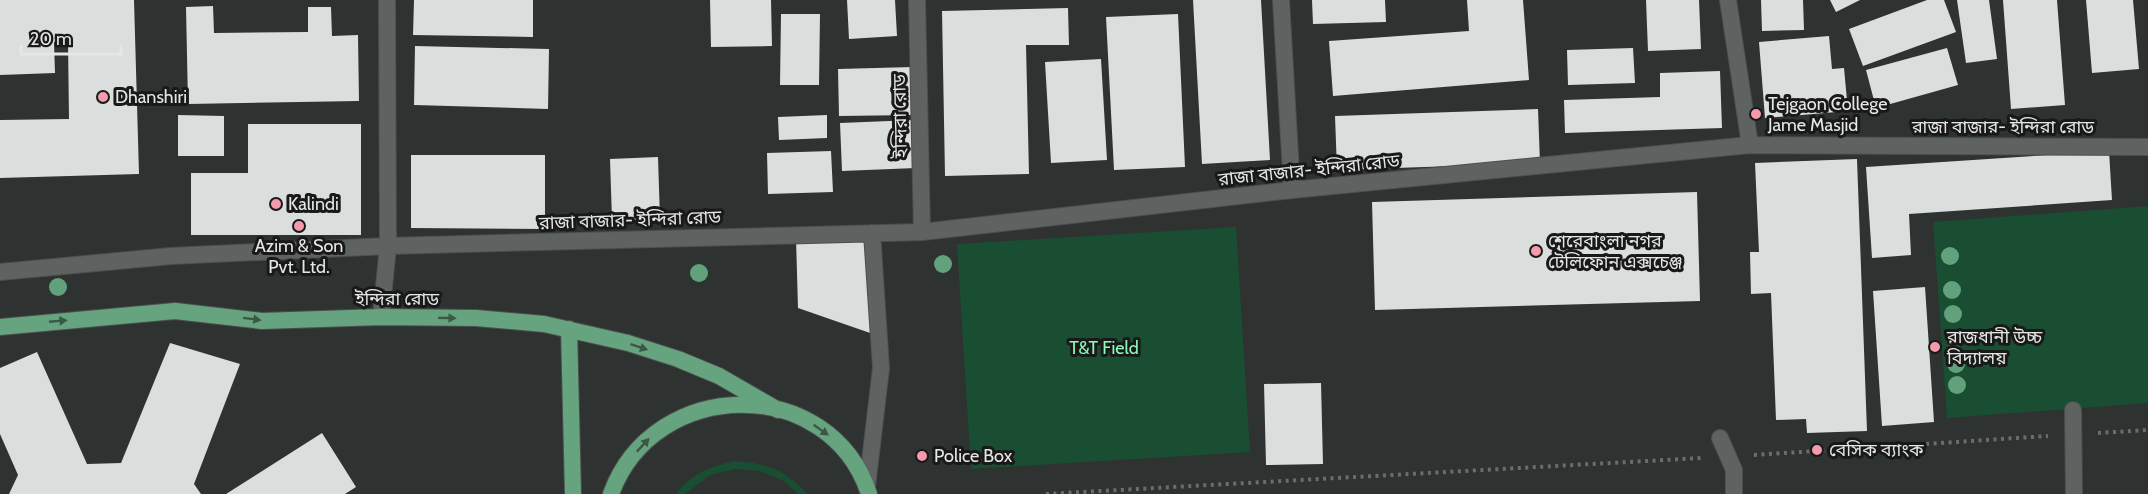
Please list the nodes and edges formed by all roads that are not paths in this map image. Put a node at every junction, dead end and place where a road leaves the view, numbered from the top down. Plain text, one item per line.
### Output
1 (387, 0) edge
2 (917, 0) edge
3 (1281, 0) edge
4 (1728, 0) edge
5 (1750, 145) junction
6 (2148, 147) edge
7 (1292, 190) junction
8 (922, 232) junction
9 (872, 233) junction
10 (388, 246) junction
11 (0, 272) edge
12 (381, 317) junction
13 (0, 327) edge
14 (569, 329) junction
15 (778, 410) junction
16 (2073, 410) dead end
17 (1720, 438) dead end
18 (868, 491) edge
19 (573, 494) edge
20 (611, 494) edge
21 (1734, 494) edge
22 (2074, 494) edge

1 - 10 street
2 - 8 street, ইন্দিরা রোড
3 - 7 street
4 - 5 street
5 - 6 street, রাজা বাজার- ইন্দিরা রোড
5 - 7 street, রাজা বাজার- ইন্দিরা রোড
7 - 8 street, রাজা বাজার- ইন্দিরা রোড
8 - 9 street, রাজা বাজার- ইন্দিরা রোড
9 - 10 street, রাজা বাজার- ইন্দিরা রোড
9 - 18 street
10 - 11 street
10 - 12 street
13 -> 12 highway, ইন্দিরা রোড
12 -> 14 highway, ইন্দিরা রোড
14 -> 15 highway, ইন্দিরা রোড
14 - 19 highway
15 -> 18 highway
20 -> 15 highway
16 - 22 street
17 - 21 street

